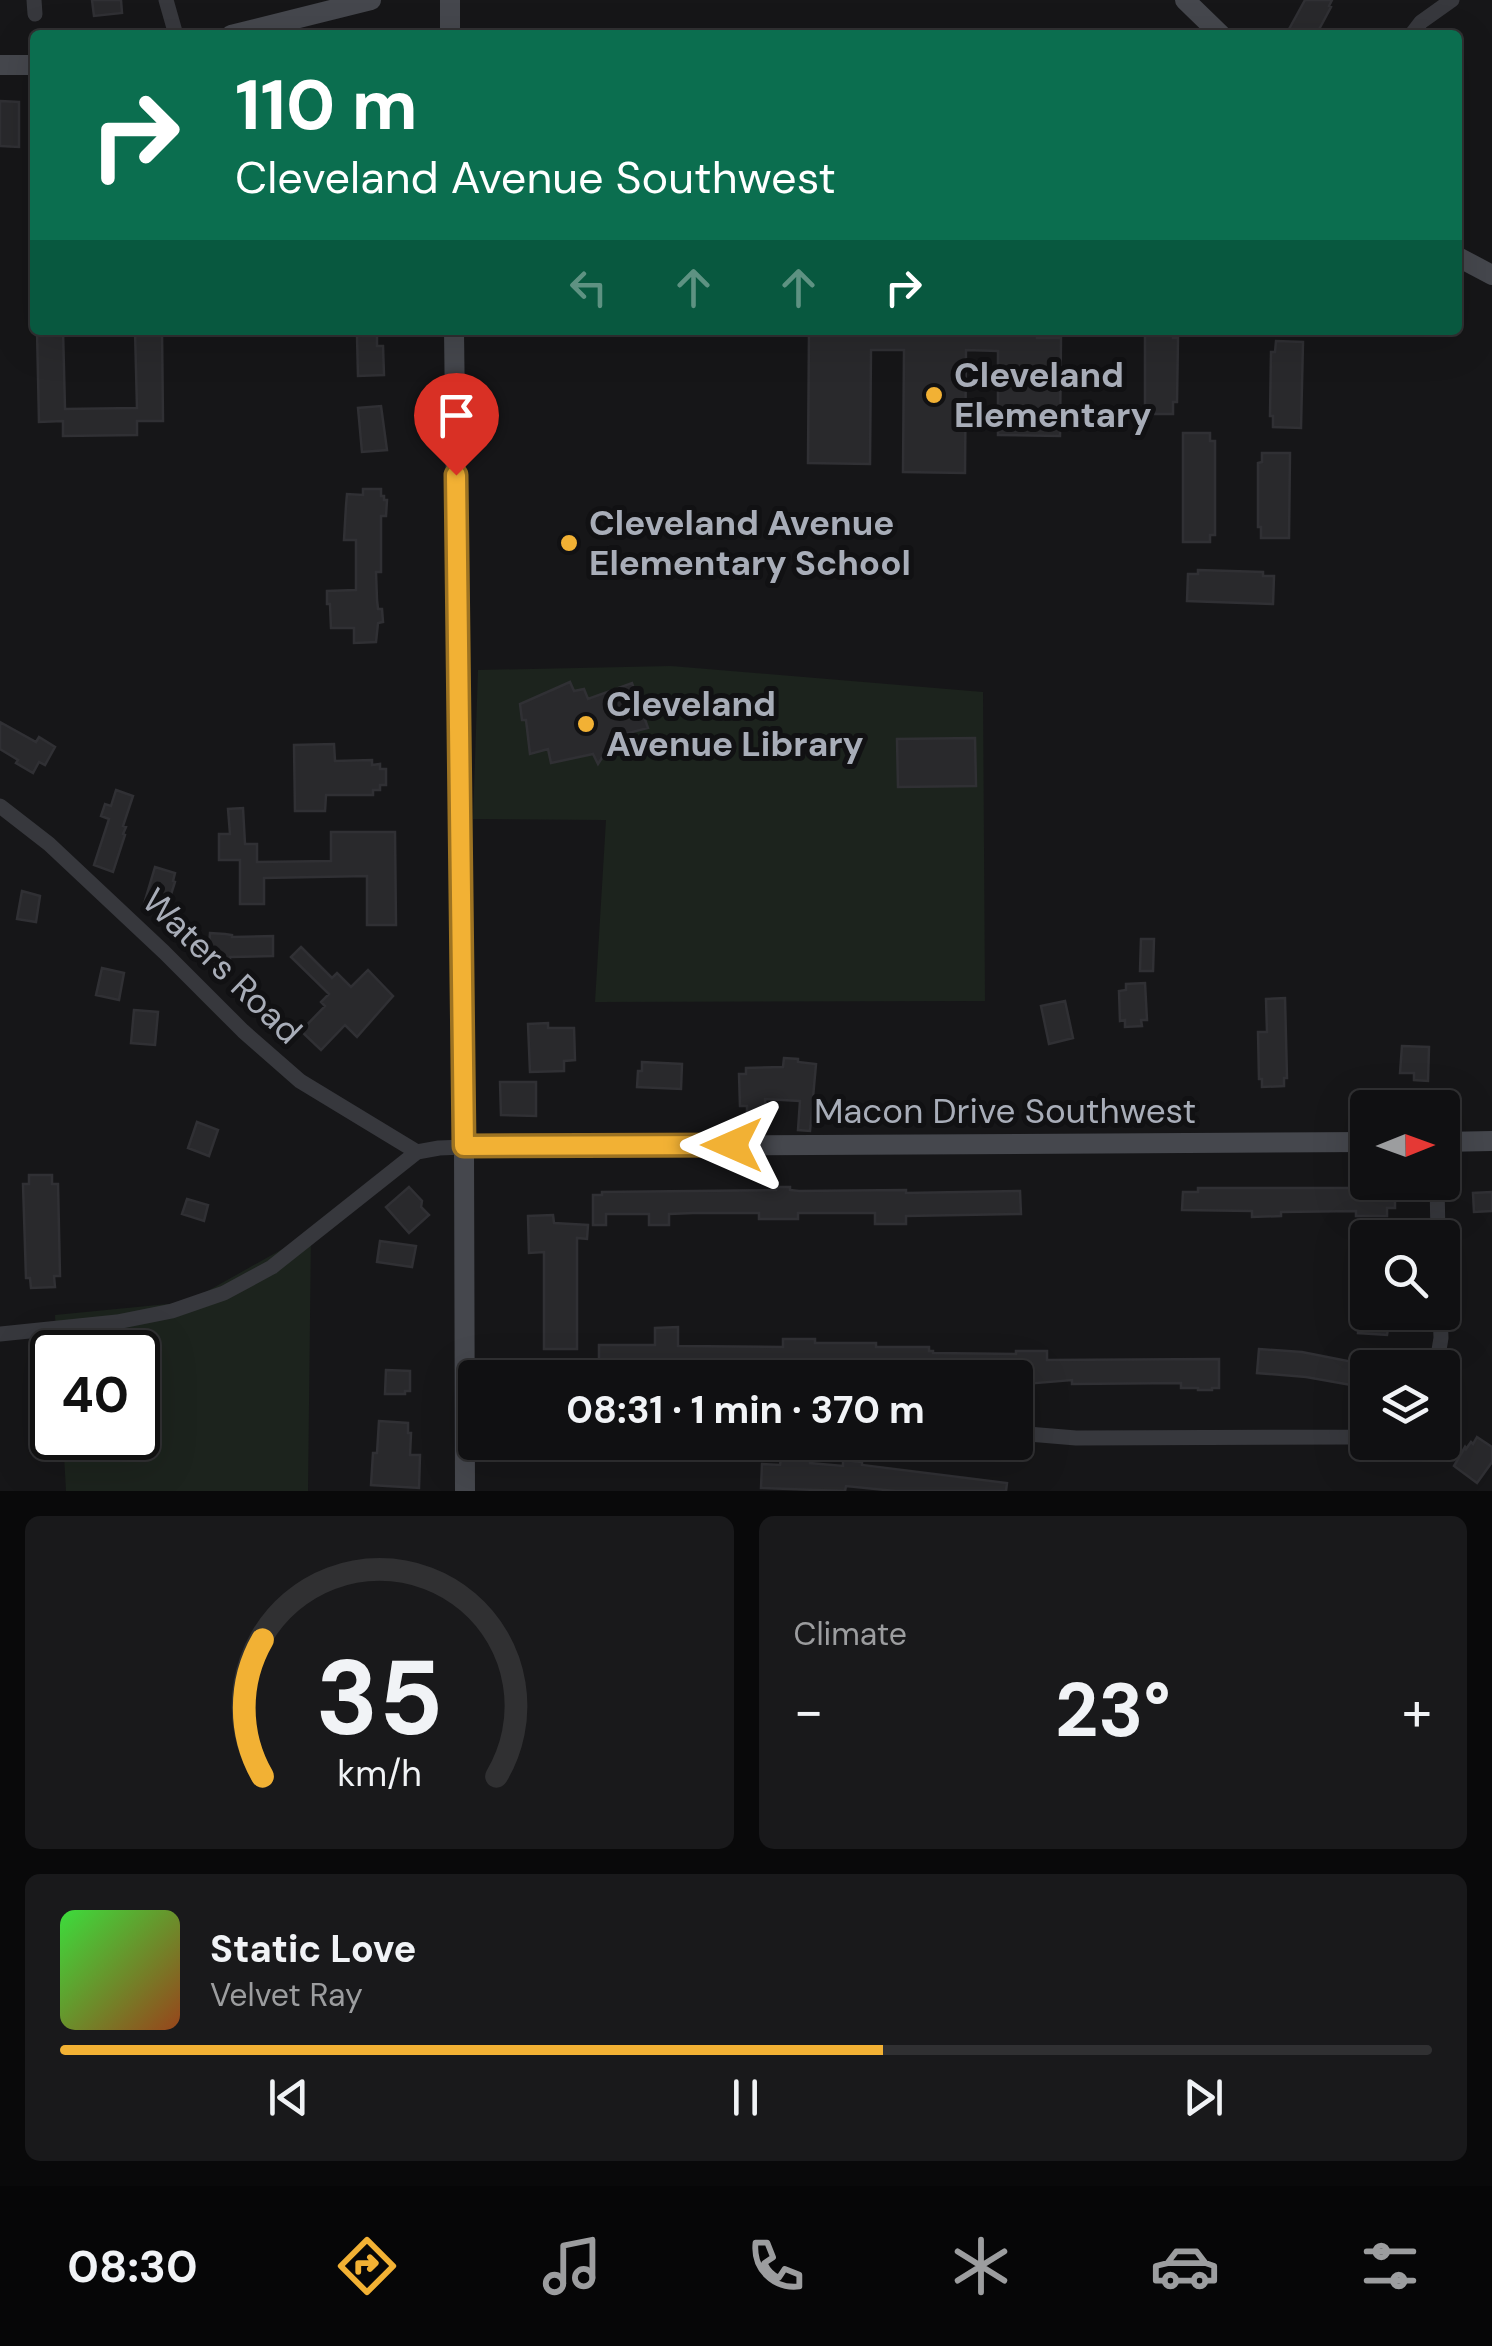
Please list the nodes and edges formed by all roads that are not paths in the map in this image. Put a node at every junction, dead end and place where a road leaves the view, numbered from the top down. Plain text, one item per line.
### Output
1 (166, 0) edge
2 (372, 0) edge
3 (450, 0) edge
4 (1185, 0) edge
5 (1452, 0) edge
6 (175, 30) edge
7 (251, 30) edge
8 (450, 30) edge
9 (1216, 30) edge
10 (1414, 30) edge
11 (30, 65) edge
12 (0, 66) edge
13 (1462, 259) edge
14 (1492, 275) edge
15 (454, 335) edge
16 (0, 806) edge
17 (1492, 1141) edge
18 (1350, 1142) edge
19 (1460, 1142) edge
20 (464, 1146) junction
21 (417, 1152) junction
22 (0, 1334) edge
23 (469, 1360) edge
24 (1033, 1434) edge
25 (1350, 1437) edge
26 (467, 1460) edge
27 (465, 1491) edge

1 - 6 street
2 - 7 street
3 - 8 street
4 - 9 street
5 - 10 street
11 - 12 street
13 - 14 street
15 - 20 street
16 - 21 street, Waters Road
17 - 19 street
18 - 20 street, Macon Drive Southwest
20 - 21 street
20 - 23 street
21 - 22 street
24 - 25 street
26 - 27 street

